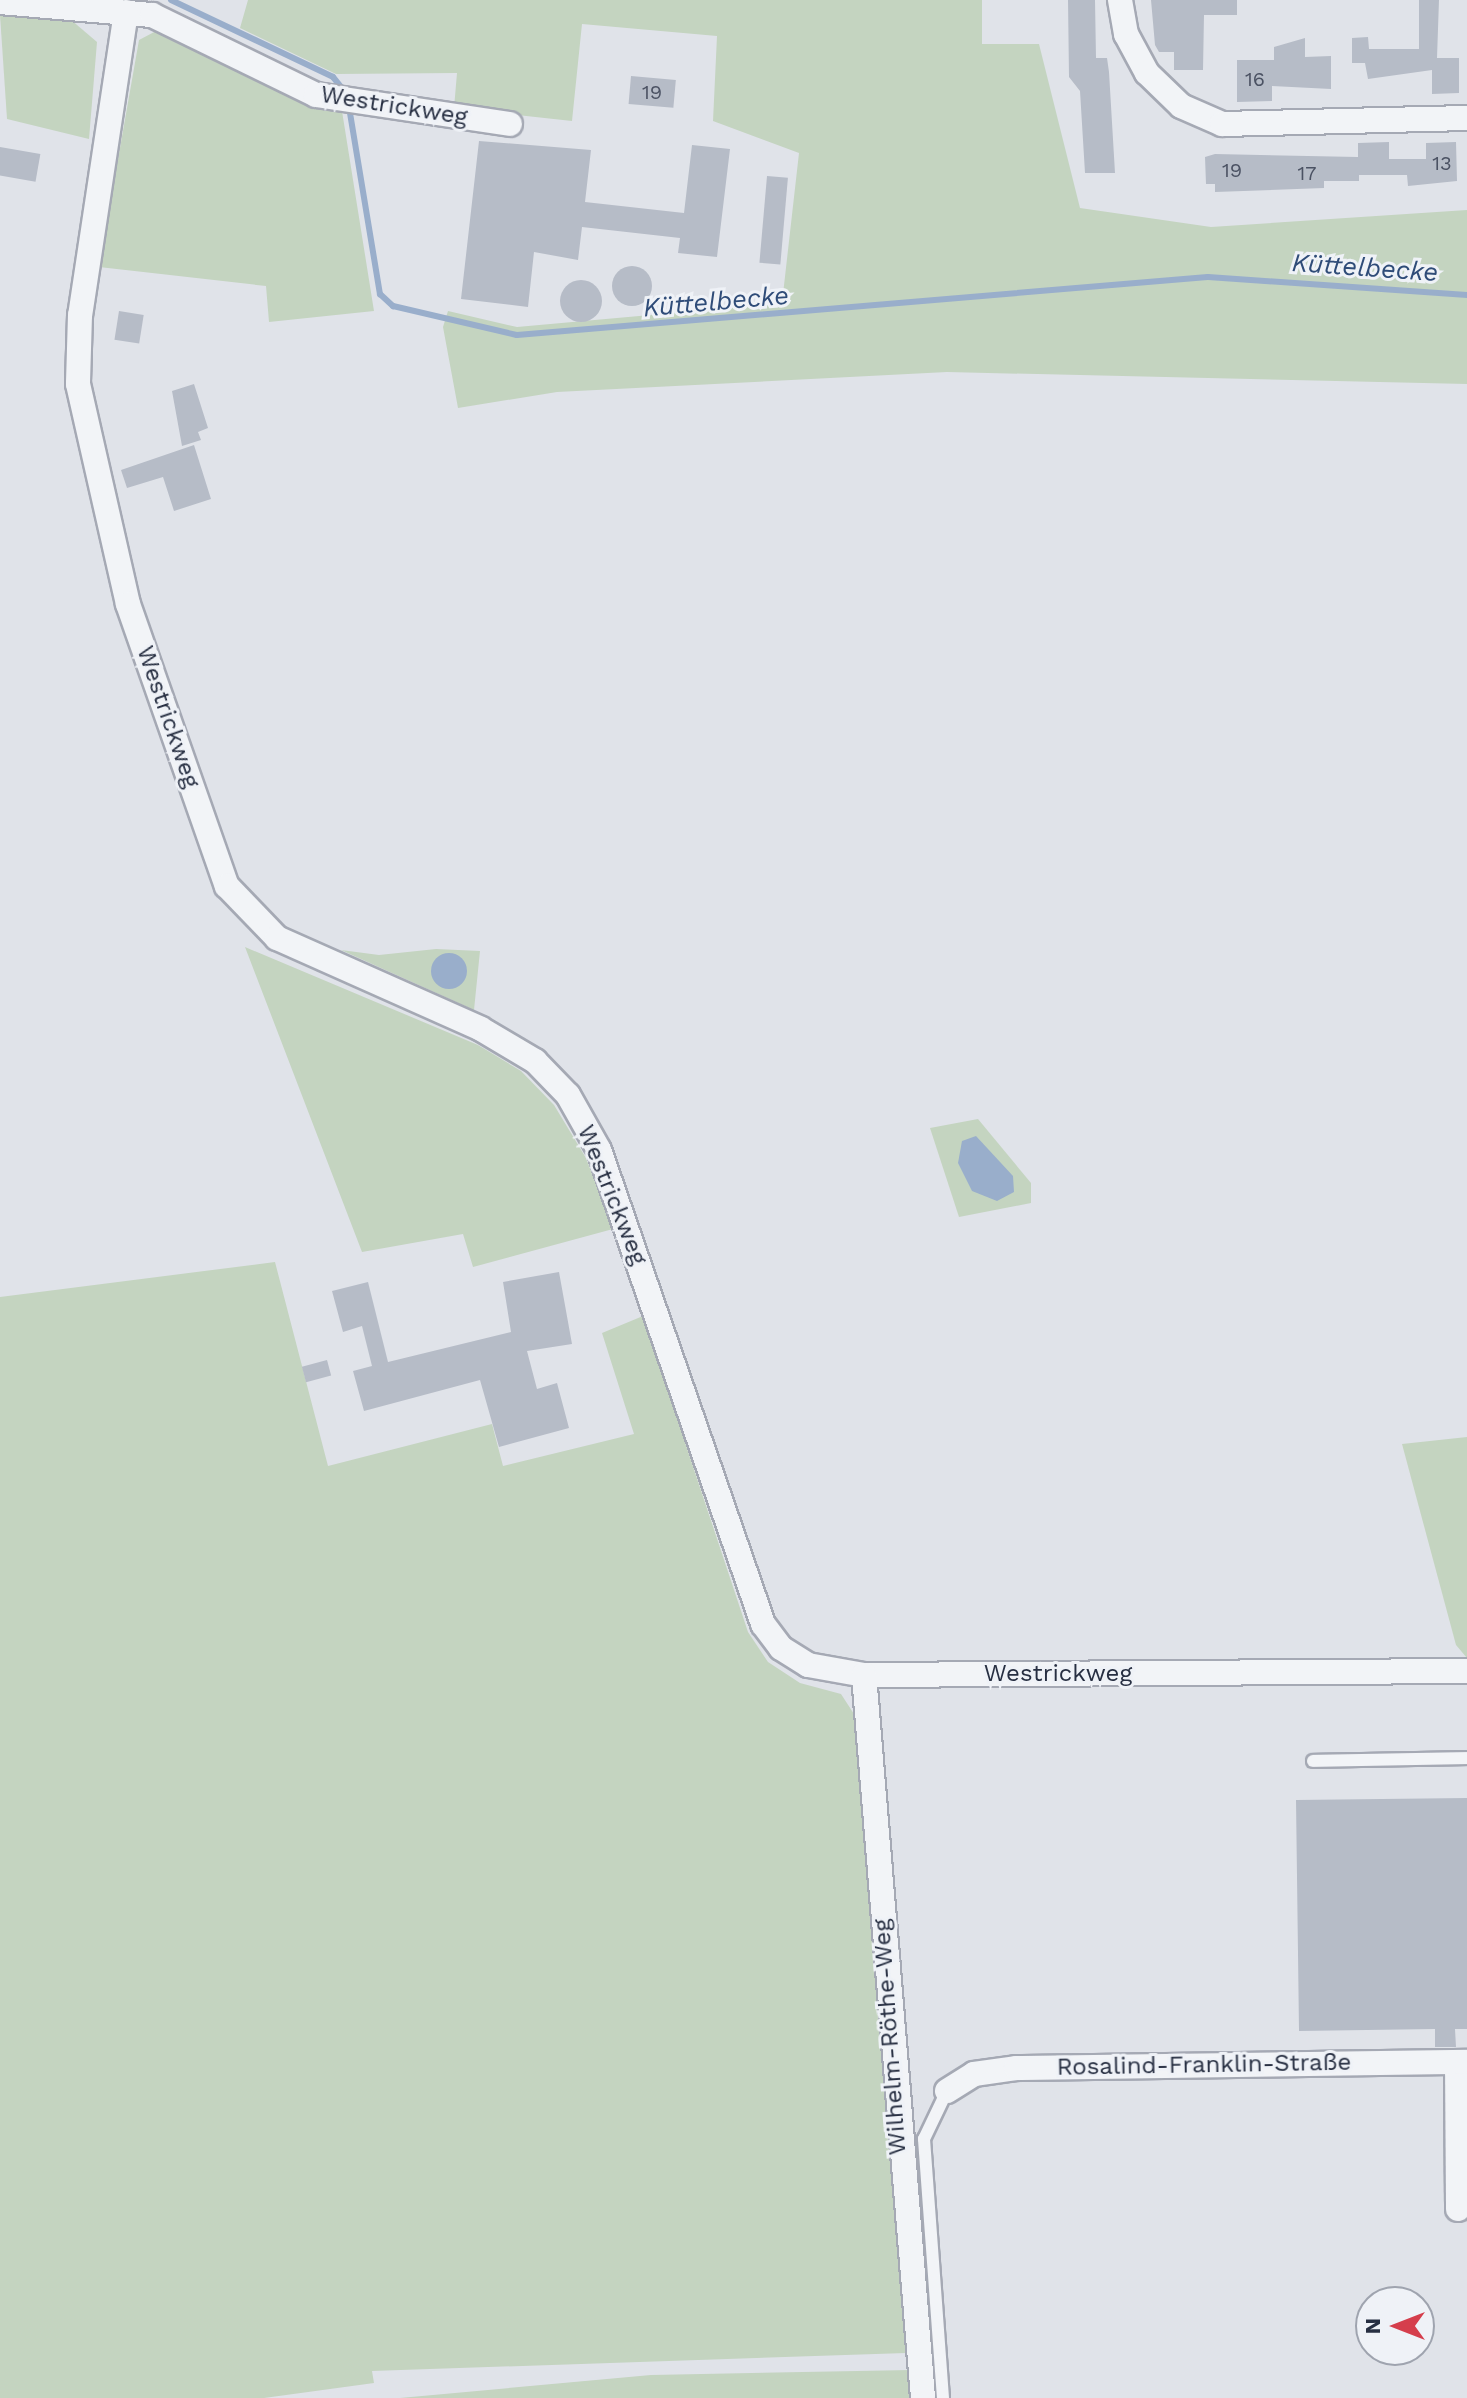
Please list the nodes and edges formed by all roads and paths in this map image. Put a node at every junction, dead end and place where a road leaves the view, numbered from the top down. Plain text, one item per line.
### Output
1 (1120, 0) edge
2 (0, 2) edge
3 (94, 4) edge
4 (155, 8) edge
5 (126, 12) junction
6 (1467, 118) edge
7 (510, 124) dead end
8 (1467, 1671) edge
9 (864, 1675) junction
10 (1467, 1758) edge
11 (1313, 1761) dead end
12 (1462, 2062) edge
13 (947, 2091) joint
14 (1458, 2209) dead end
15 (923, 2398) edge
16 (943, 2398) edge

1 - 6 street
2 - 3 street, Westrickweg
3 - 5 street, Westrickweg
4 - 5 street, Westrickweg
4 - 7 street, Westrickweg
5 - 9 street, Westrickweg
8 - 9 street, Westrickweg
9 - 15 street, Wilhelm-Röthe-Weg
10 - 11 lane
12 - 13 street, Rosalind-Franklin-Straße
12 - 14 street
13 - 16 lane

